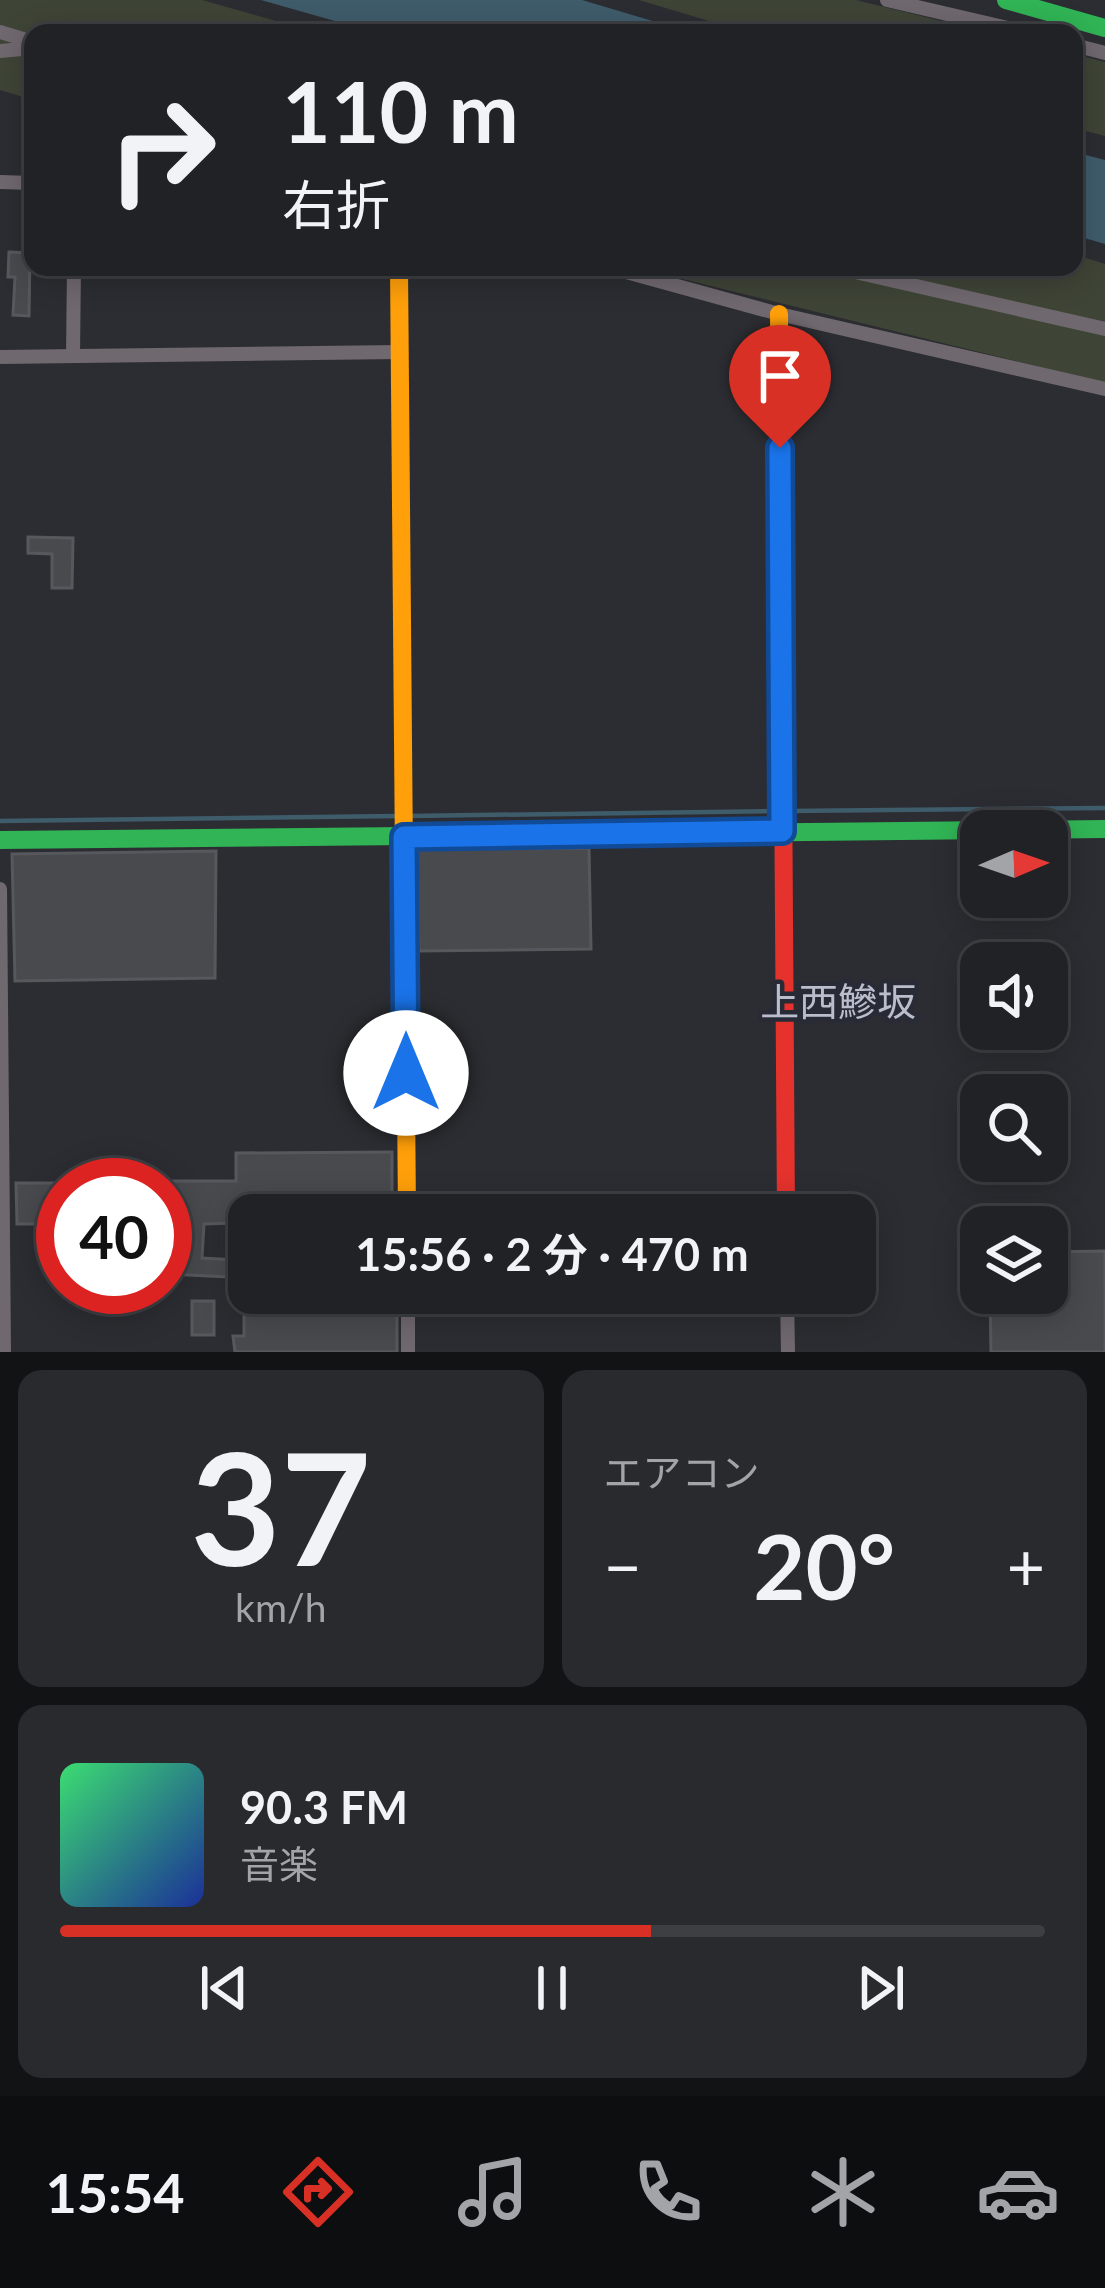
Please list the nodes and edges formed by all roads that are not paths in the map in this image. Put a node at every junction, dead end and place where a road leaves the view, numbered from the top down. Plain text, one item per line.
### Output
1 (887, 0) edge
2 (1006, 0) edge
3 (990, 24) edge
4 (1105, 28) edge
5 (74, 276) edge
6 (399, 276) edge
7 (641, 276) edge
8 (872, 276) edge
9 (779, 314) junction
10 (1105, 329) edge
11 (399, 352) junction
12 (73, 356) junction
13 (0, 357) edge
14 (1105, 389) edge
15 (782, 819) junction
16 (404, 823) junction
17 (1105, 829) edge
18 (0, 840) edge
19 (0, 889) edge
20 (407, 1194) edge
21 (786, 1194) edge
22 (407, 1314) edge
23 (788, 1314) edge
24 (4, 1352) edge
25 (408, 1352) edge
26 (788, 1352) edge

1 - 3 street
2 - 4 street
5 - 12 street
6 - 11 street
7 - 9 street
8 - 10 street
9 - 14 street
9 - 15 street
11 - 12 street
11 - 16 street
12 - 13 street
15 - 16 street
15 - 17 street
15 - 21 street
16 - 18 street
16 - 20 street
19 - 24 street
22 - 25 street
23 - 26 street

